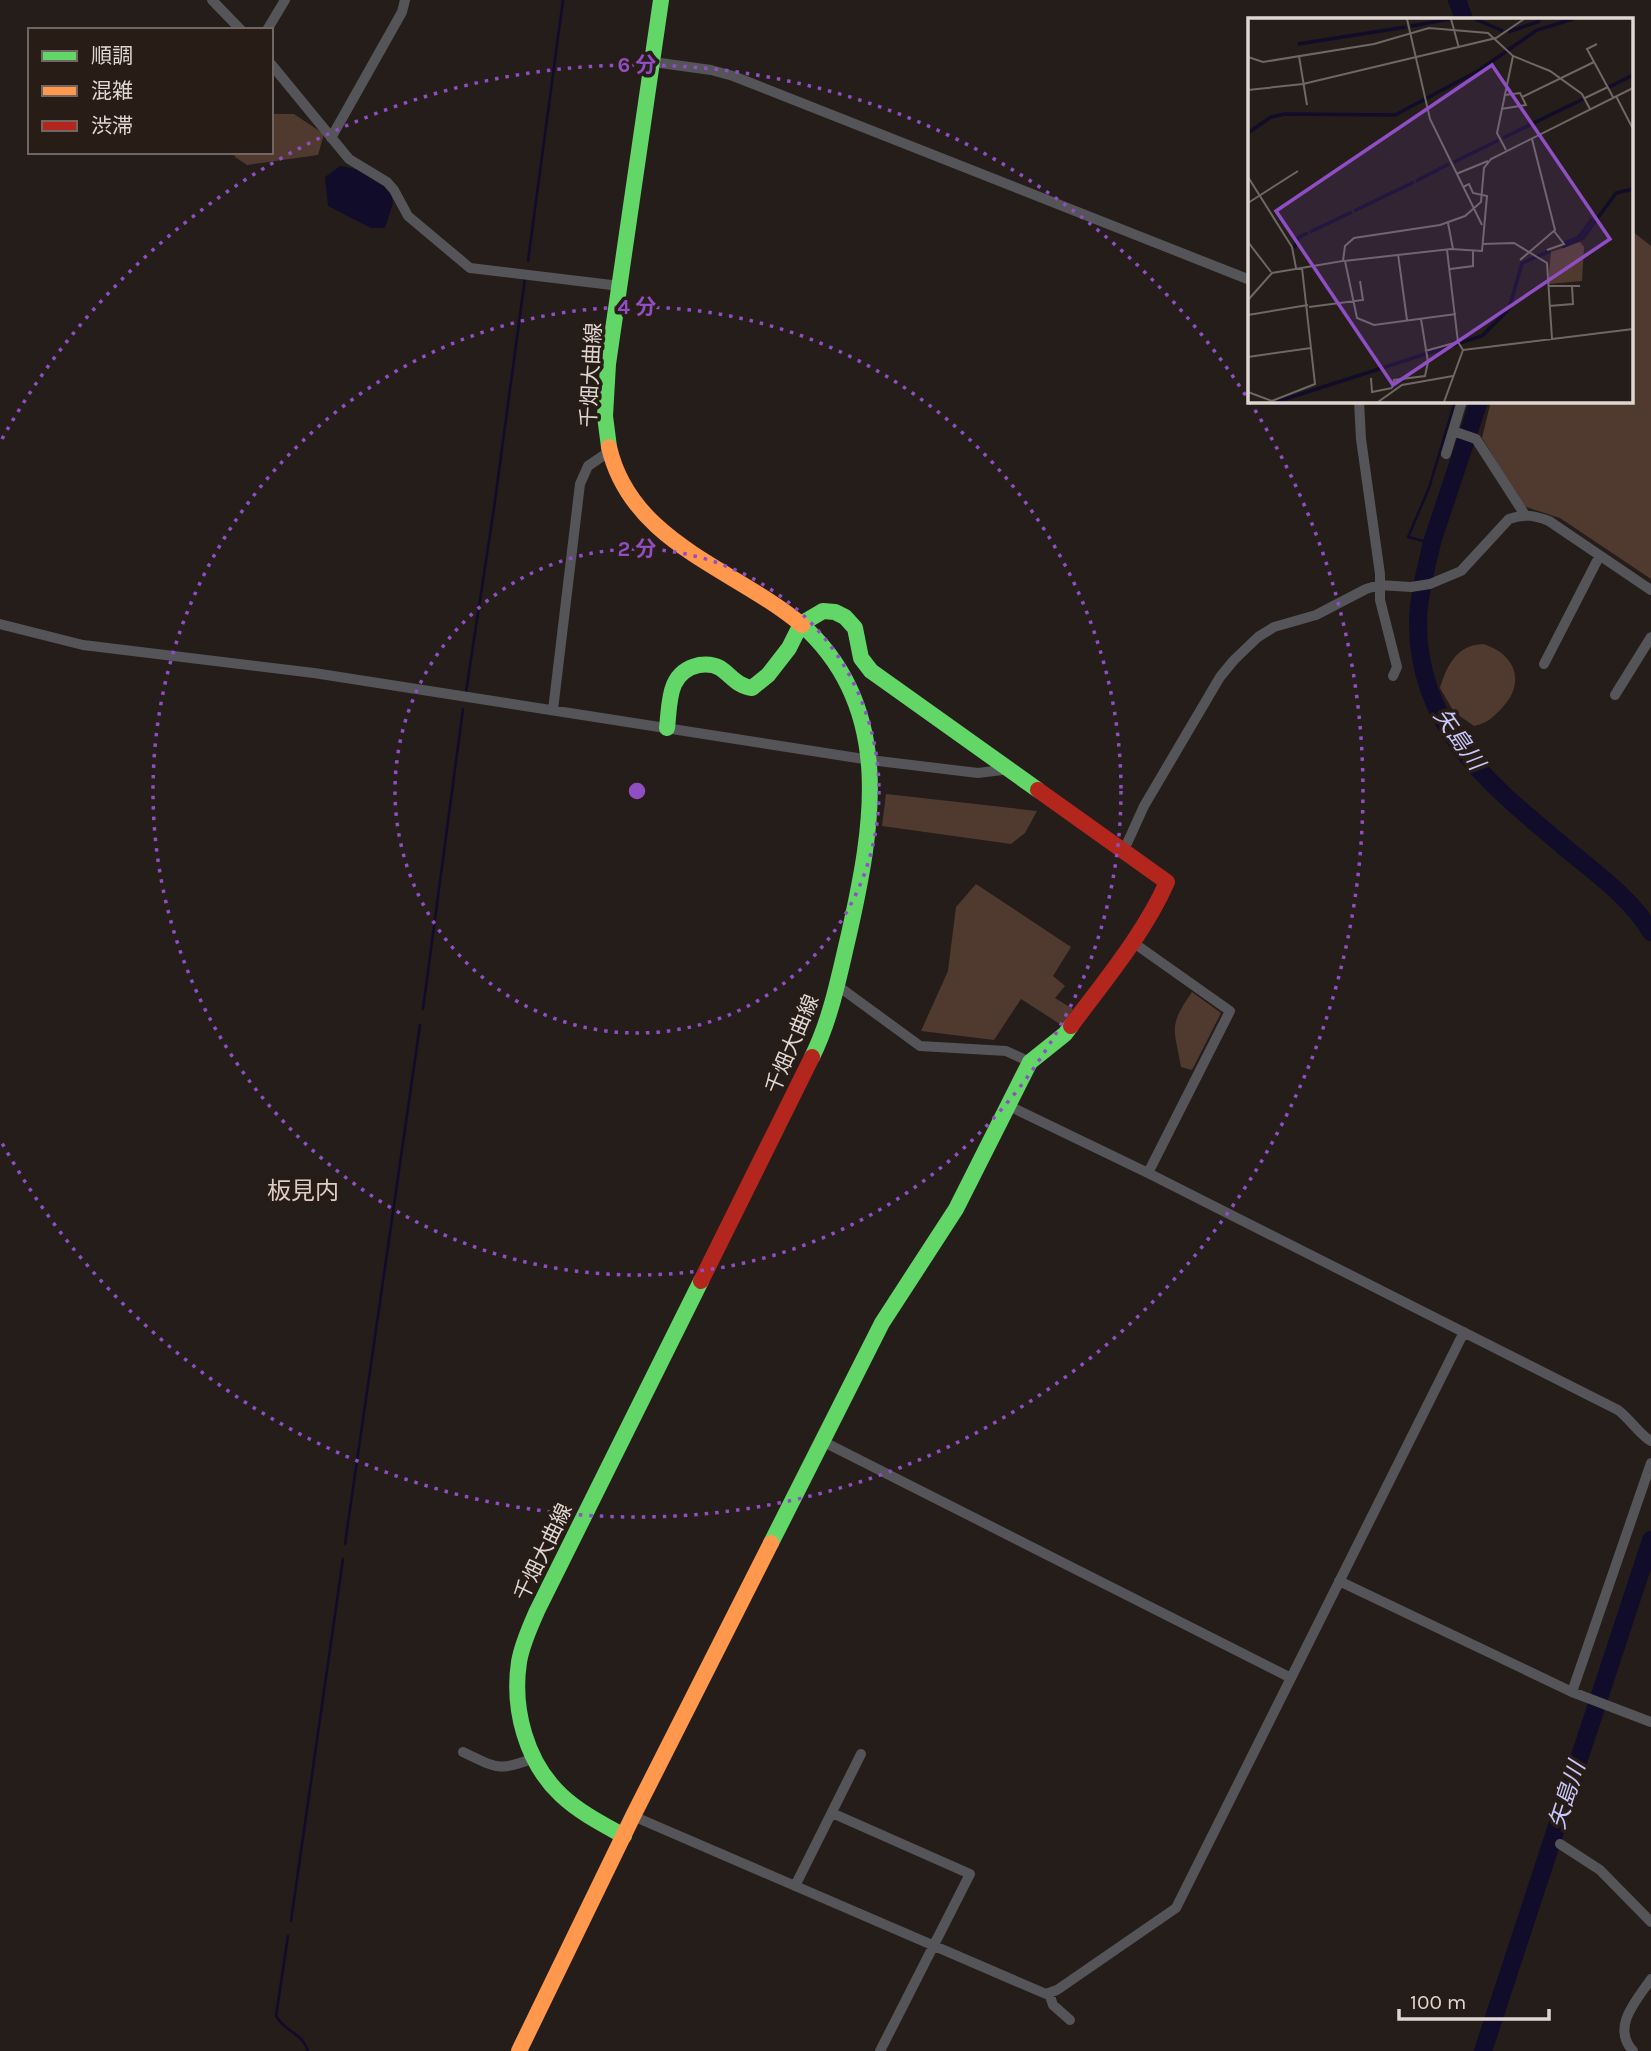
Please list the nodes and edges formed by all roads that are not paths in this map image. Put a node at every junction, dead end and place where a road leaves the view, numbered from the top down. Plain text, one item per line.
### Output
1 (212, 0) edge
2 (285, 0) edge
3 (405, 0) edge
4 (661, 0) edge
5 (239, 28) edge
6 (268, 28) edge
7 (653, 62) junction
8 (273, 66) edge
9 (331, 138) junction
10 (1248, 278) edge
11 (620, 286) junction
12 (1359, 402) edge
13 (1462, 402) edge
14 (1453, 431) junction
15 (610, 452) junction
16 (1447, 454) dead end
17 (1524, 515) junction
18 (1599, 557) junction
19 (1379, 585) junction
20 (1651, 590) edge
21 (0, 624) edge
22 (801, 624) junction
23 (1651, 637) edge
24 (1544, 664) dead end
25 (1394, 676) dead end
26 (1615, 695) dead end
27 (553, 710) junction
28 (667, 728) junction
29 (870, 760) junction
30 (1010, 769) junction
31 (1124, 850) junction
32 (1131, 941) junction
33 (838, 986) junction
34 (1030, 1062) junction
35 (1007, 1105) junction
36 (1148, 1173) junction
37 (1464, 1332) junction
38 (822, 1441) junction
39 (1651, 1441) edge
40 (1651, 1463) edge
41 (1339, 1580) junction
42 (1291, 1678) junction
43 (1572, 1692) junction
44 (1651, 1722) edge
45 (463, 1752) dead end
46 (861, 1754) dead end
47 (534, 1758) junction
48 (832, 1813) junction
49 (633, 1816) junction
50 (624, 1836) junction
51 (1560, 1844) dead end
52 (795, 1886) junction
53 (1651, 1922) edge
54 (933, 1945) junction
55 (1651, 1979) edge
56 (1049, 1993) junction
57 (1070, 2020) dead end
58 (519, 2051) edge
59 (880, 2051) edge
60 (1633, 2051) edge

1 - 5 street
2 - 6 street
3 - 9 street
4 - 7 main road, 千畑大曲線
7 - 10 street
7 - 11 main road, 千畑大曲線
8 - 9 street
9 - 11 street
11 - 15 main road, 千畑大曲線
12 - 19 street
13 - 14 street
14 - 16 street
14 - 17 street
15 - 22 main road, 千畑大曲線
15 - 27 street
17 - 18 street
17 - 19 street
18 - 20 street
18 - 24 street
19 - 25 street
19 - 31 street
21 - 27 street
22 - 28 main road
22 - 29 main road, 千畑大曲線
22 - 30 main road
23 - 26 street
27 - 28 street
28 - 29 street
29 - 30 street
29 - 33 main road, 千畑大曲線
30 - 31 main road
31 - 32 main road
32 - 34 main road
32 - 36 street
33 - 34 street
33 - 47 main road, 千畑大曲線
34 - 35 main road
35 - 36 street
35 - 38 main road
36 - 37 street
37 - 39 street
37 - 41 street
38 - 42 street
38 - 49 main road
40 - 43 street
41 - 42 street
41 - 43 street
42 - 56 street
43 - 44 street
45 - 47 street
46 - 48 street
47 - 50 main road, 千畑大曲線
48 - 52 street
48 - 54 street
49 - 50 main road
49 - 52 street
50 - 58 main road
51 - 53 street
52 - 54 street
54 - 56 street
54 - 59 street
55 - 60 street
56 - 57 street

